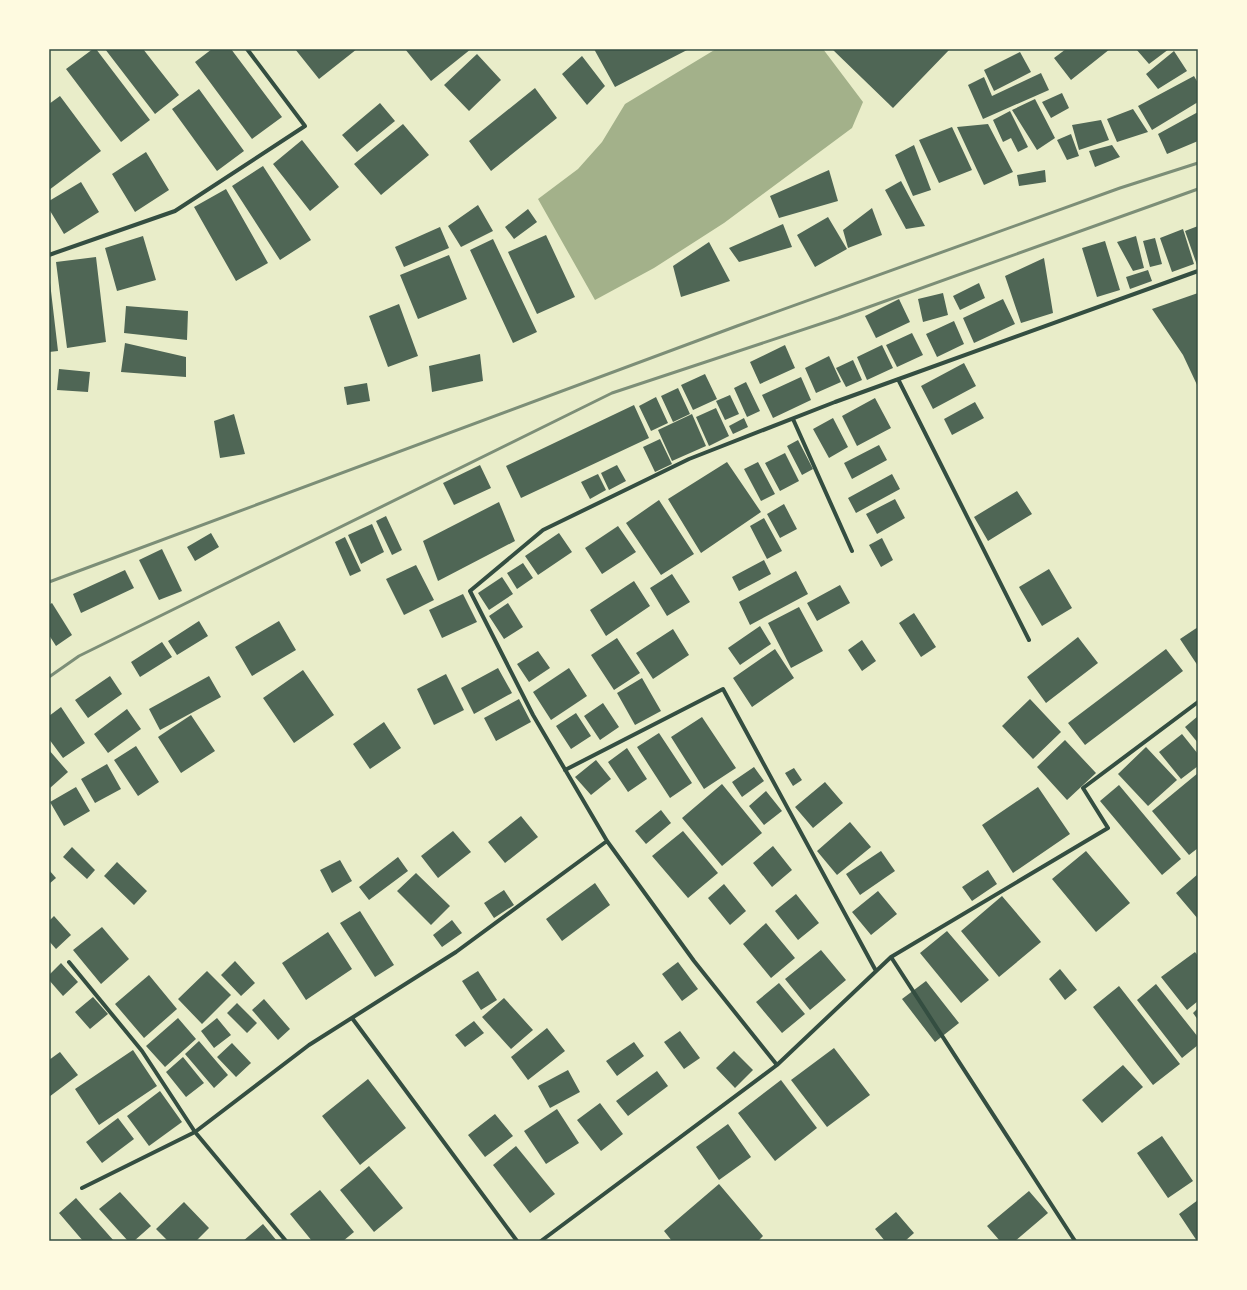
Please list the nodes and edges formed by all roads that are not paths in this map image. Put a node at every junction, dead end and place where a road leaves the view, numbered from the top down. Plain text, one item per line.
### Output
1 (247, 49) edge
2 (49, 255) edge
3 (1198, 271) edge
4 (898, 379) junction
5 (793, 419) junction
6 (852, 551) dead end
7 (1029, 640) dead end
8 (1198, 702) edge
9 (565, 770) junction
10 (607, 841) junction
11 (891, 957) junction
12 (69, 962) dead end
13 (876, 972) junction
14 (352, 1018) junction
15 (777, 1065) junction
16 (195, 1132) junction
17 (82, 1188) dead end
18 (286, 1241) edge
19 (517, 1241) edge
20 (541, 1241) edge
21 (1075, 1241) edge

1 - 2 street
3 - 4 street
4 - 5 street
4 - 7 street
5 - 6 street
5 - 9 street
8 - 11 street
9 - 10 street
9 - 13 street
10 - 14 street
10 - 15 street
11 - 13 street
11 - 21 street
12 - 16 street
13 - 15 street
14 - 16 street
14 - 19 street
15 - 20 street
16 - 17 street
16 - 18 street

